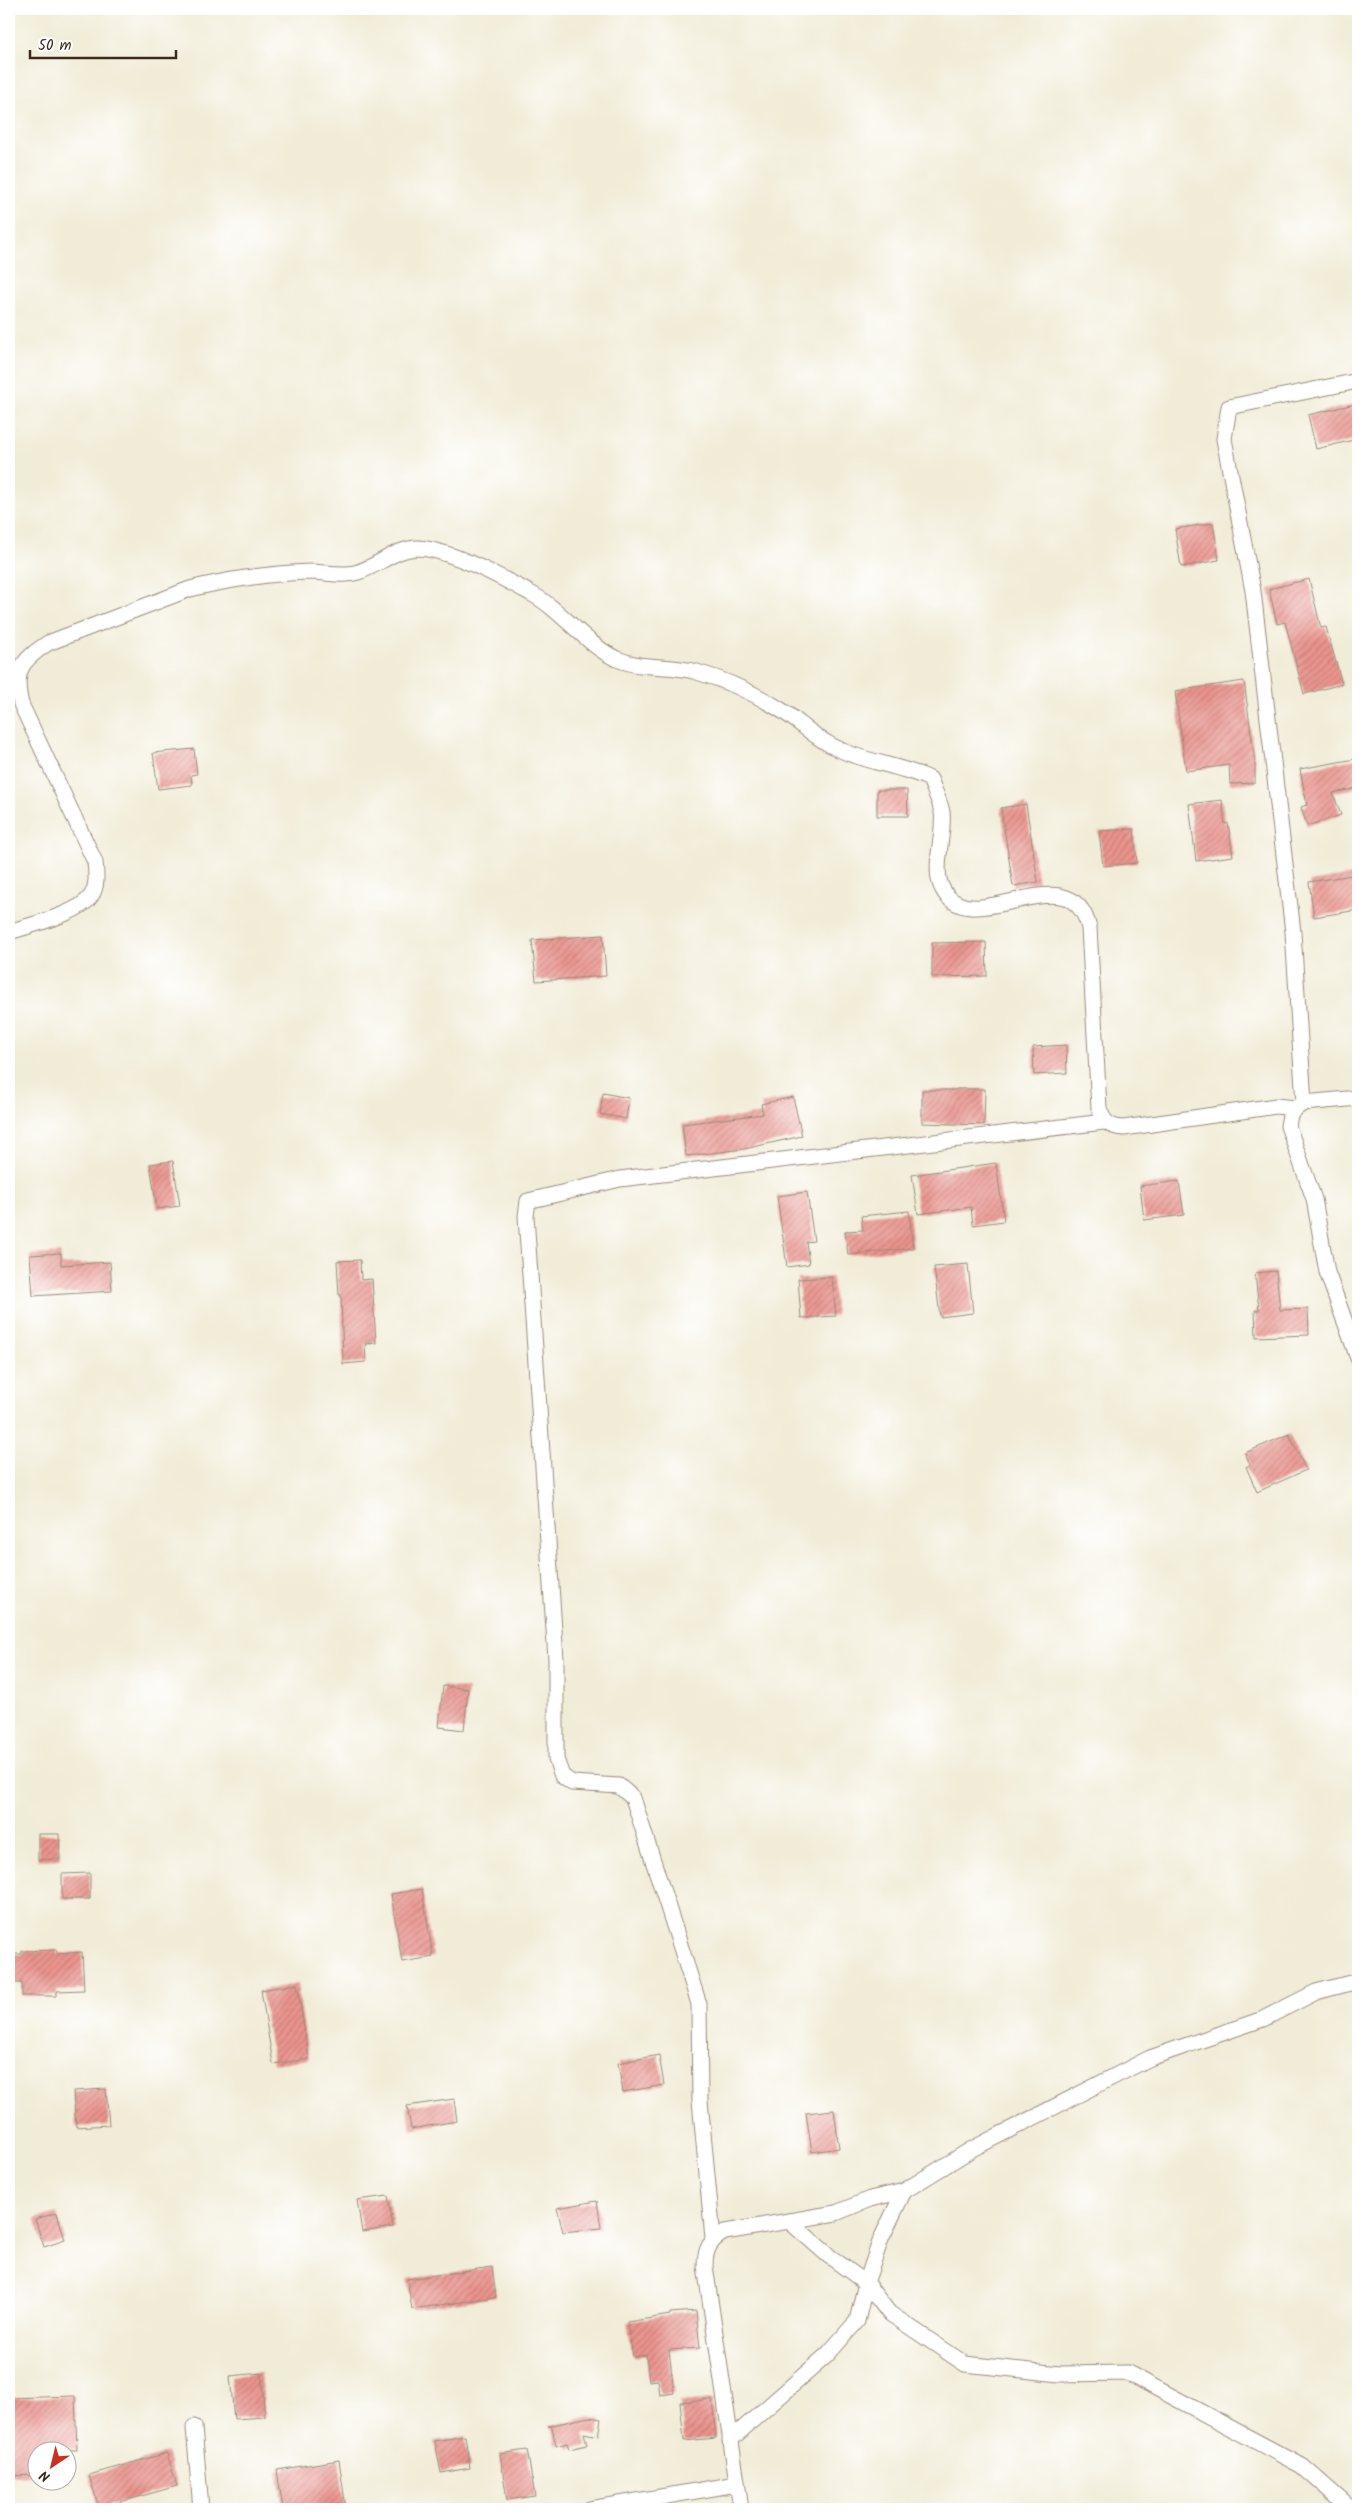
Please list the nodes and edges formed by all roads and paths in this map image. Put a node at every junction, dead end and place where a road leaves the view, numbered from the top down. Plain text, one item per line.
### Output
1 (1358, 381) edge
2 (9, 932) edge
3 (1358, 1098) edge
4 (1300, 1106) junction
5 (1104, 1122) junction
6 (1358, 1358) edge
7 (1358, 1981) edge
8 (904, 2191) junction
9 (789, 2221) junction
10 (713, 2238) junction
11 (866, 2283) junction
12 (194, 2428) dead end
13 (730, 2440) junction
14 (737, 2484) junction
15 (201, 2509) edge
16 (590, 2509) edge
17 (741, 2509) edge
18 (1351, 2509) edge

1 - 4 street
2 - 5 street
3 - 4 street
4 - 5 street
4 - 6 street
5 - 10 street
7 - 8 street
8 - 9 street
8 - 11 street
9 - 10 street
9 - 11 street
10 - 13 street
11 - 13 street
11 - 18 street
12 - 15 street
13 - 14 street
14 - 16 street
14 - 17 street

